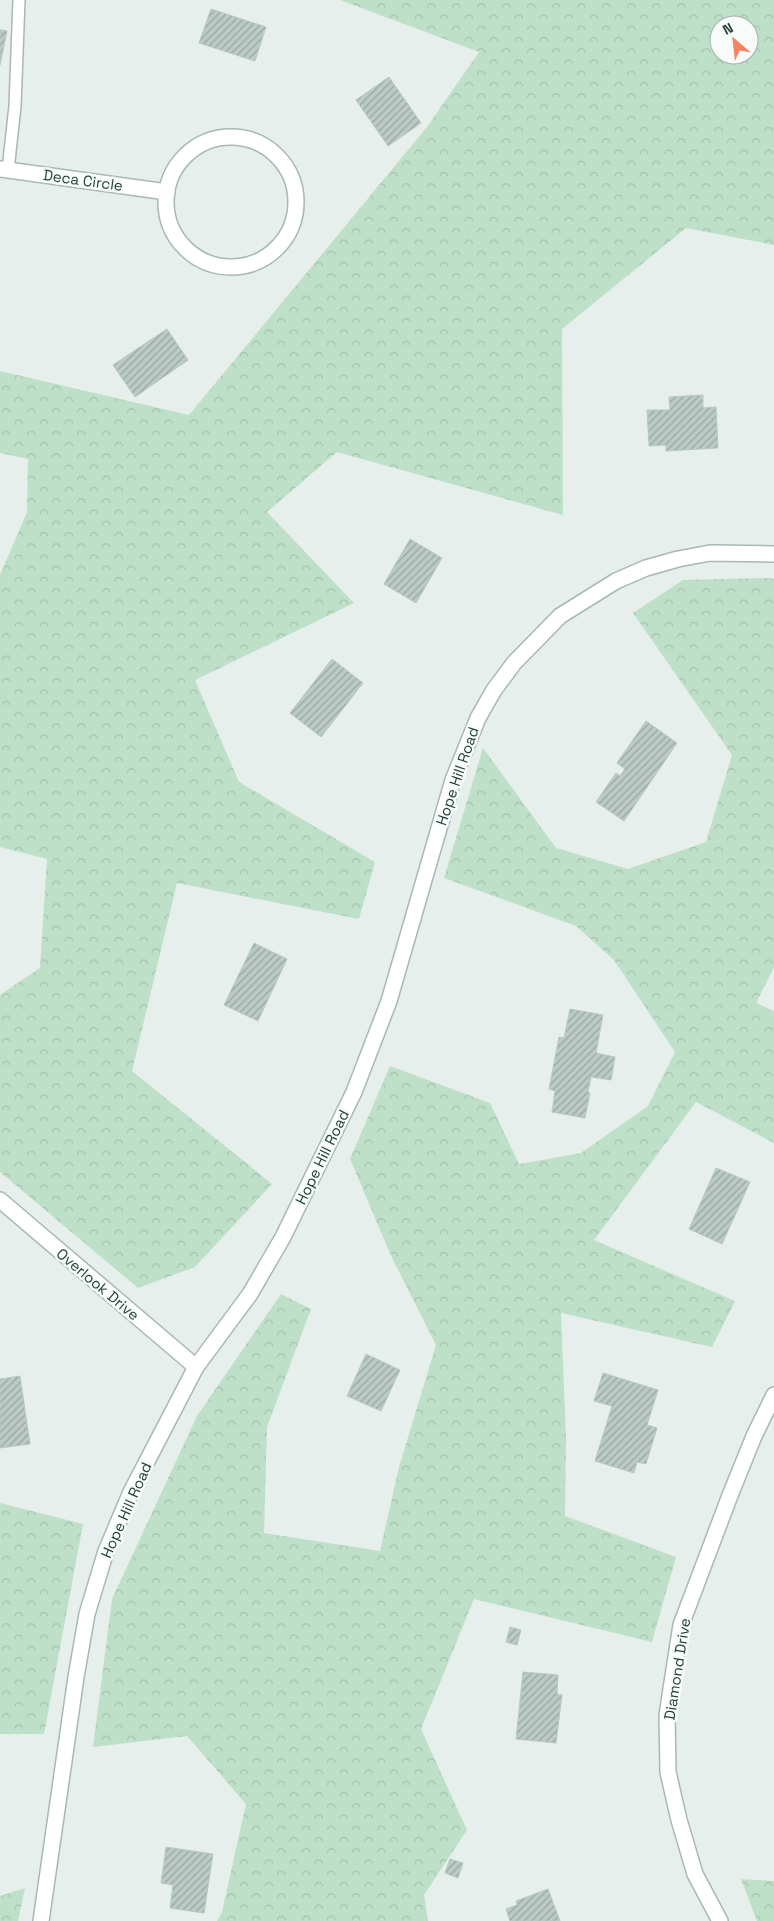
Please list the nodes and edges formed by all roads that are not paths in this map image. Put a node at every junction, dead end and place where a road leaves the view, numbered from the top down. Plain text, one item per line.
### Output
1 (19, 0) edge
2 (4, 169) edge
3 (166, 192) junction
4 (774, 554) edge
5 (0, 1200) edge
6 (196, 1367) junction
7 (774, 1395) edge
8 (41, 1921) edge
9 (720, 1921) edge

1 - 2 lane
2 - 3 street, Deca Circle
3 - 3 street
4 - 6 street, Hope Hill Road
5 - 6 street, Overlook Drive
6 - 8 street, Hope Hill Road
7 - 9 street, Diamond Drive

